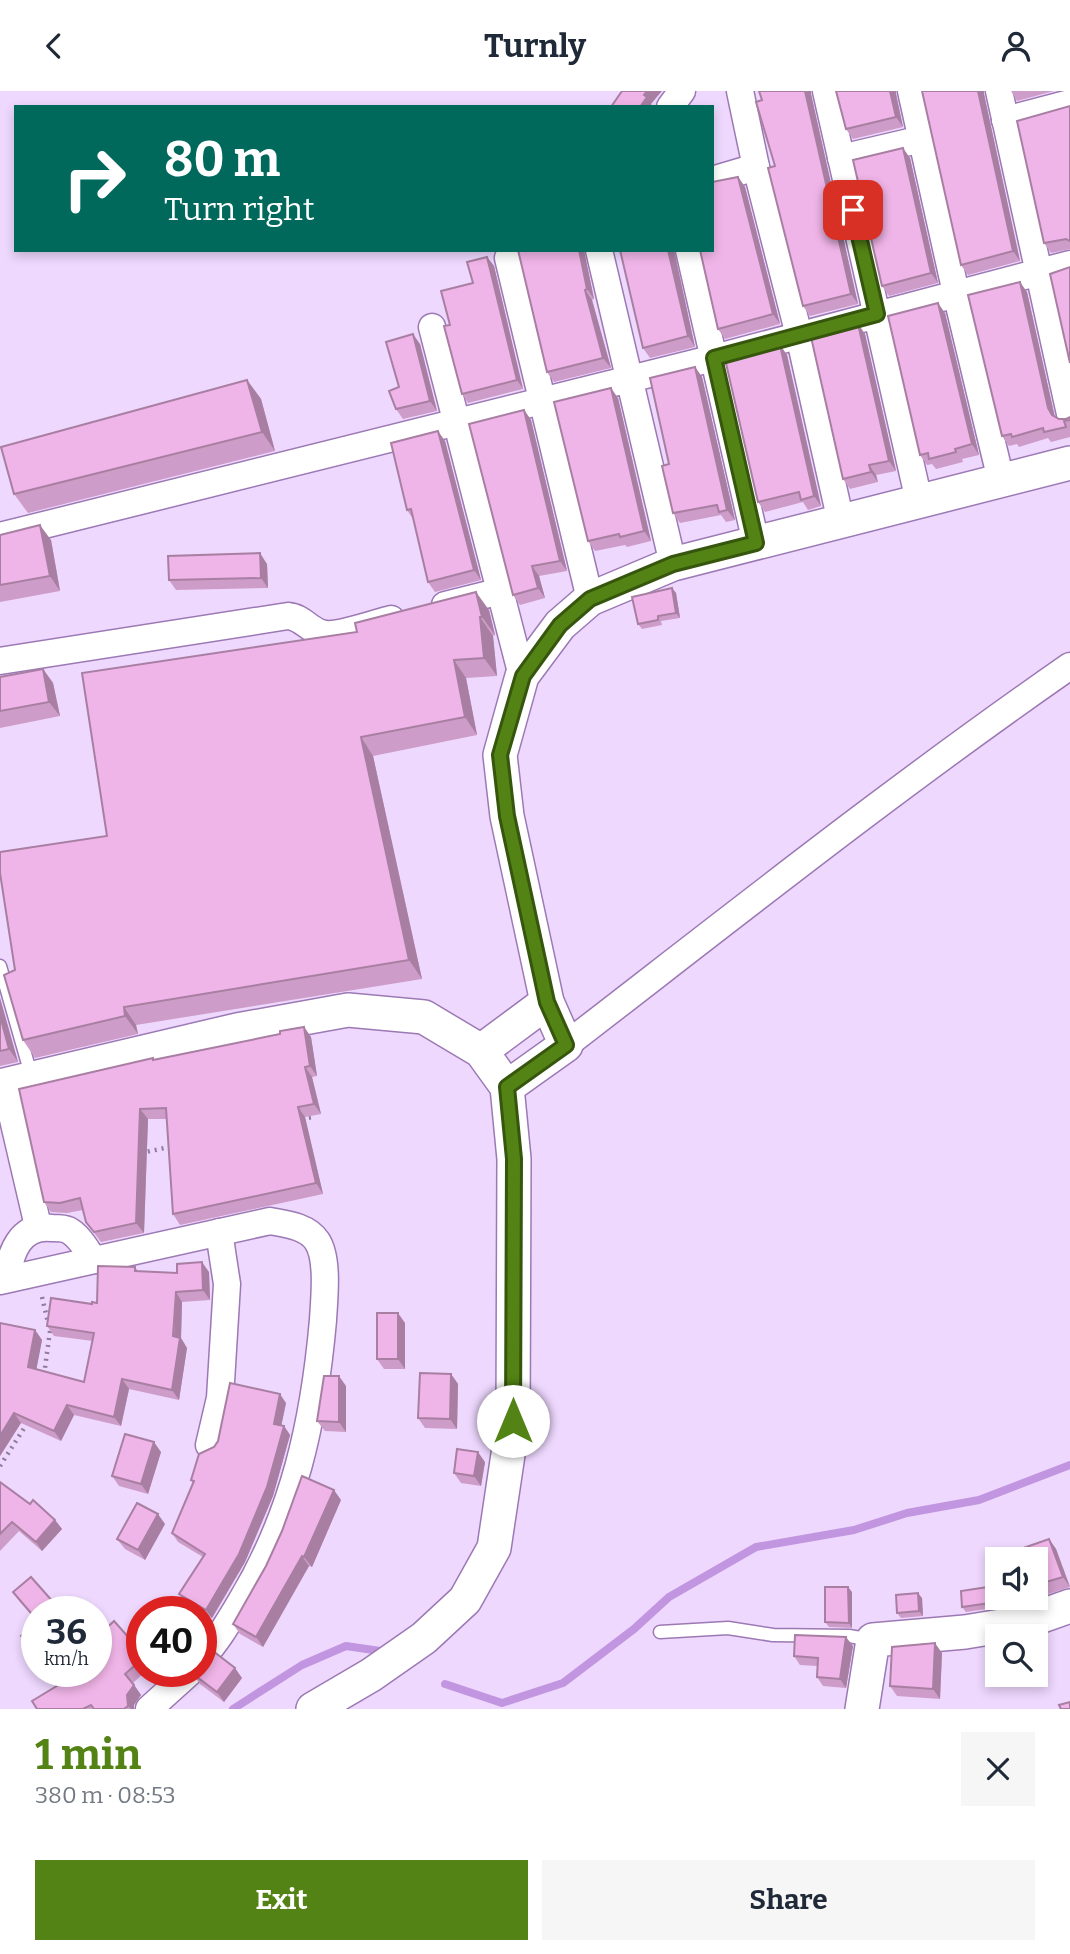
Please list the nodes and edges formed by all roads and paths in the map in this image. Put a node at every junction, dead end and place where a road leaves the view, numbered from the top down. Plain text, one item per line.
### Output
1 (740, 91) edge
2 (826, 91) edge
3 (911, 91) edge
4 (999, 91) edge
5 (1070, 103) edge
6 (1005, 120) junction
7 (922, 139) junction
8 (841, 157) junction
9 (756, 167) junction
10 (714, 179) edge
11 (599, 252) edge
12 (690, 252) edge
13 (508, 258) dead end
14 (1070, 264) edge
15 (1039, 272) junction
16 (956, 293) junction
17 (877, 314) junction
18 (432, 327) dead end
19 (799, 335) junction
20 (714, 358) junction
21 (627, 378) junction
22 (541, 400) junction
23 (1070, 414) edge
24 (456, 422) junction
25 (1070, 463) edge
26 (1001, 481) junction
27 (919, 501) junction
28 (841, 521) junction
29 (0, 536) edge
30 (756, 543) junction
31 (673, 564) junction
32 (501, 591) junction
33 (590, 599) junction
34 (0, 661) edge
35 (1070, 666) edge
36 (523, 676) junction
37 (0, 966) edge
38 (547, 1002) junction
39 (566, 1045) junction
40 (481, 1051) junction
41 (12, 1083) edge
42 (507, 1087) junction
43 (313, 1117) edge
44 (299, 1120) edge
45 (177, 1146) edge
46 (136, 1154) edge
47 (38, 1226) junction
48 (219, 1232) junction
49 (93, 1260) junction
50 (36, 1272) junction
51 (3, 1280) edge
52 (44, 1378) edge
53 (33, 1413) edge
54 (209, 1445) dead end
55 (0, 1466) edge
56 (1070, 1606) edge
57 (660, 1632) dead end
58 (873, 1640) junction
59 (217, 1641) edge
60 (173, 1687) edge
61 (149, 1709) edge
62 (313, 1709) edge
63 (862, 1709) edge

1 - 9 street
2 - 8 street
3 - 7 street
4 - 6 street
5 - 6 street
6 - 15 street
7 - 8 street
7 - 16 street
8 - 17 street
9 - 10 street
9 - 19 street
11 - 21 street
12 - 20 street
13 - 22 street
14 - 15 street
15 - 16 street
15 - 23 street
16 - 17 street
16 - 26 street
17 - 19 street
17 - 27 street
18 - 24 street
19 - 20 street
19 - 28 street
20 - 21 street
20 - 30 street
21 - 22 street
21 - 31 street
22 - 24 street
22 - 33 street
24 - 29 street
24 - 32 street
25 - 26 street
26 - 27 street
27 - 28 street
28 - 30 street
30 - 31 street
31 - 33 street
32 - 34 street
32 - 36 street
33 - 36 street
35 - 39 street
36 - 38 street
37 - 41 lane
38 - 39 street
38 - 40 street
39 - 42 street
40 - 41 street
40 - 42 street
41 - 47 street
42 - 62 street
43 - 44 path
45 - 46 path
47 - 49 street
47 - 51 street
48 - 49 street
48 - 54 street
48 - 59 street
49 - 50 street
50 - 51 street
50 - 52 path
53 - 55 path
56 - 58 street
57 - 58 lane
58 - 63 street
60 - 61 street

